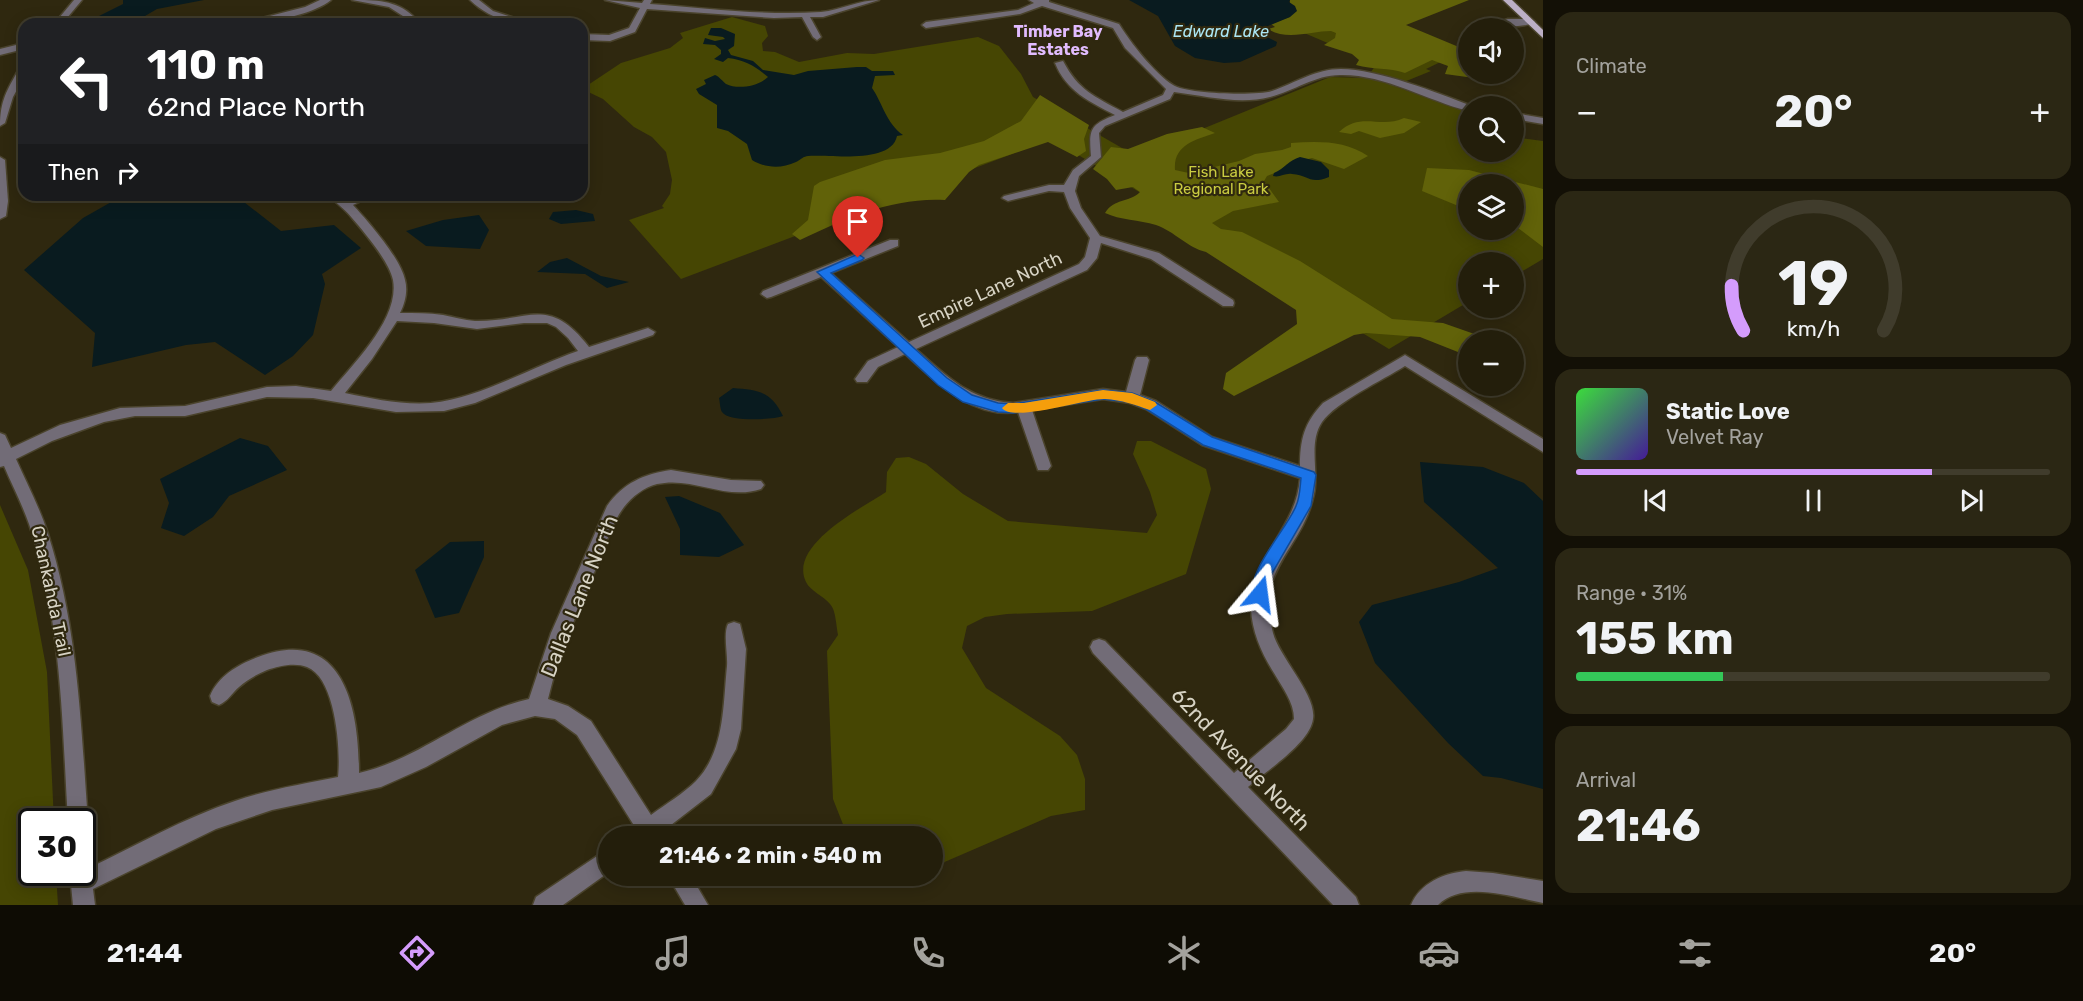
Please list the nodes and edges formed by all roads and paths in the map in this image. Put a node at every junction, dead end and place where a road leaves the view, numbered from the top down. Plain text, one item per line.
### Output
1 (78, 0) edge
2 (327, 0) edge
3 (356, 0) edge
4 (474, 0) edge
5 (609, 0) edge
6 (875, 0) edge
7 (1033, 0) edge
8 (1046, 2) edge
9 (1511, 2) edge
10 (646, 3) edge
11 (805, 15) junction
12 (1539, 16) dead end
13 (63, 18) edge
14 (268, 18) edge
15 (410, 18) edge
16 (508, 18) edge
17 (1528, 19) junction
18 (1524, 20) edge
19 (926, 25) dead end
20 (1543, 35) edge
21 (817, 37) dead end
22 (588, 38) edge
23 (18, 50) edge
24 (0, 54) edge
25 (1060, 63) dead end
26 (18, 79) edge
27 (1172, 89) junction
28 (1458, 105) edge
29 (1122, 115) junction
30 (1524, 118) edge
31 (1543, 121) edge
32 (0, 123) edge
33 (0, 160) edge
34 (1068, 189) junction
35 (1008, 198) dead end
36 (342, 201) edge
37 (353, 201) edge
38 (346, 204) junction
39 (0, 216) edge
40 (1096, 238) junction
41 (894, 243) dead end
42 (823, 272) junction
43 (766, 294) dead end
44 (1228, 303) dead end
45 (394, 317) junction
46 (648, 332) dead end
47 (907, 348) junction
48 (586, 352) junction
49 (1142, 360) dead end
50 (862, 380) dead end
51 (335, 396) junction
52 (1132, 398) junction
53 (1024, 408) junction
54 (0, 439) edge
55 (1543, 446) edge
56 (2, 458) edge
57 (1043, 466) dead end
58 (1309, 475) junction
59 (756, 485) dead end
60 (735, 630) dead end
61 (1099, 647) dead end
62 (219, 696) dead end
63 (537, 707) junction
64 (348, 783) junction
65 (1233, 786) junction
66 (77, 808) edge
67 (642, 826) edge
68 (657, 826) edge
69 (598, 867) edge
70 (96, 871) edge
71 (82, 886) edge
72 (685, 886) edge
73 (1543, 892) edge
74 (84, 905) edge
75 (544, 905) edge
76 (697, 905) edge
77 (1348, 905) edge
78 (1422, 905) edge

1 - 13 street
2 - 14 street
3 - 15 street
4 - 16 street
5 - 10 street
6 - 11 street
7 - 8 street
8 - 19 street
8 - 27 street
9 - 17 main road
10 - 11 street
10 - 22 street
11 - 21 street
12 - 17 street
17 - 18 street
17 - 20 main road
23 - 24 street
25 - 29 street
26 - 32 street
27 - 28 street
27 - 29 street
29 - 34 street
30 - 31 street
33 - 39 street
34 - 35 street
34 - 40 street
36 - 38 street
37 - 38 street
38 - 45 street
40 - 44 street
40 - 47 street, Empire Lane North
41 - 42 street
42 - 43 street
42 - 47 street
45 - 48 street
45 - 51 street
46 - 48 street
47 - 50 street, Empire Lane North
47 - 53 street
48 - 51 street
49 - 52 street
51 - 56 street
52 - 53 street
52 - 58 street
53 - 57 street
54 - 56 street, Chankahda Trail
55 - 58 street
56 - 66 street, Chankahda Trail
58 - 65 street
59 - 63 street, Dallas Lane North
60 - 68 street
61 - 65 street, 62nd Avenue North
62 - 64 street
63 - 64 street
63 - 67 street
64 - 70 street
65 - 77 street, 62nd Avenue North
69 - 75 street
71 - 74 street
72 - 76 street
73 - 78 street

